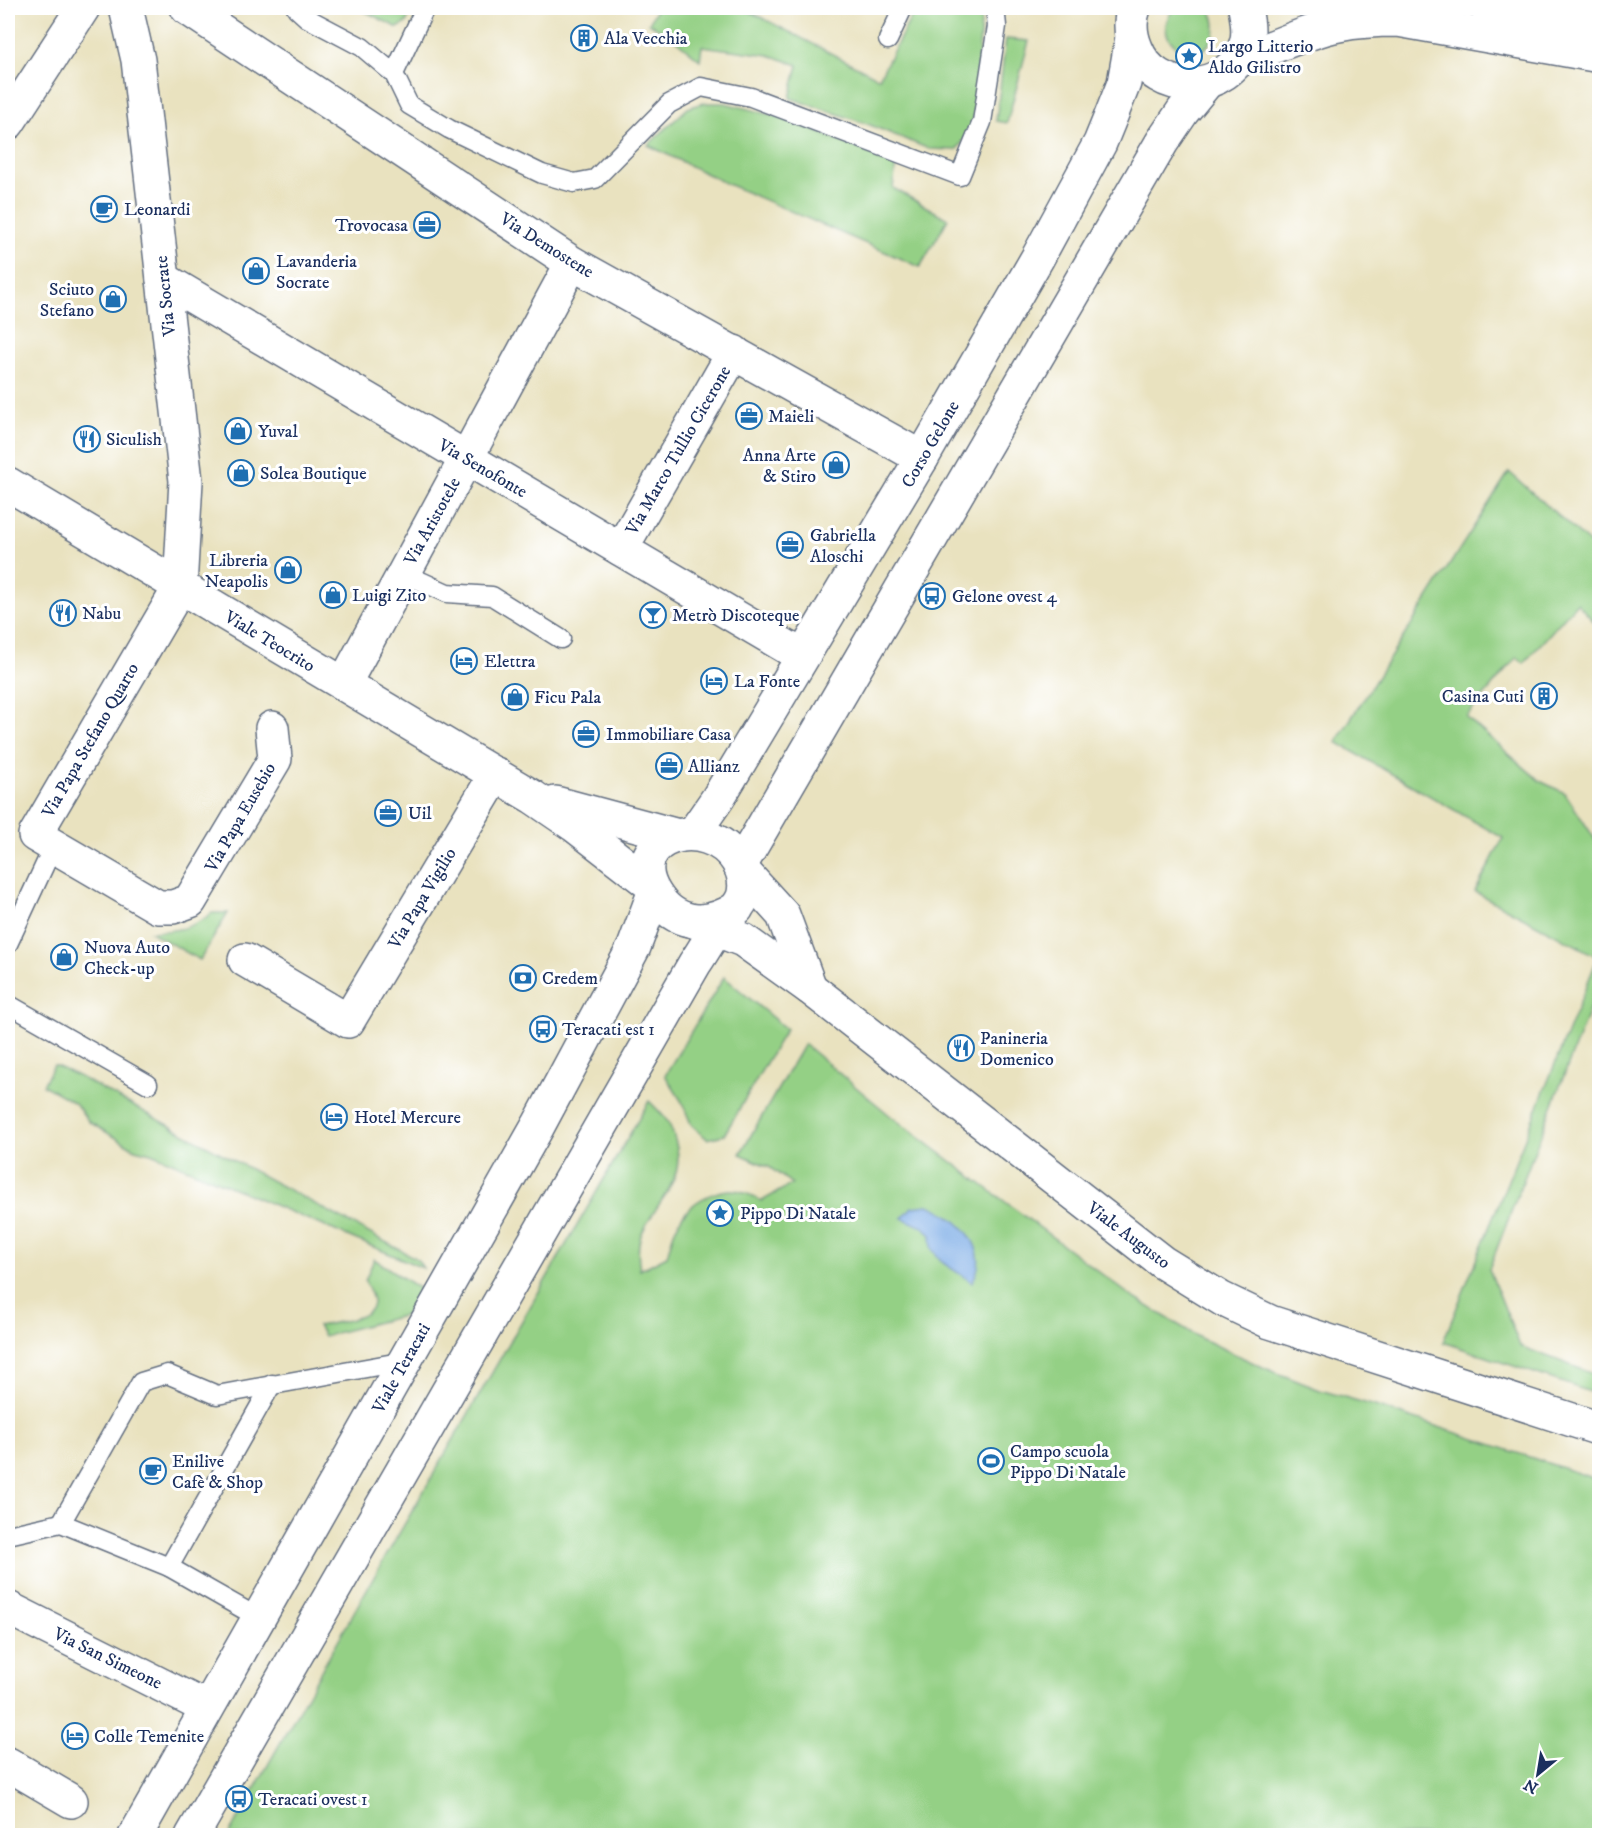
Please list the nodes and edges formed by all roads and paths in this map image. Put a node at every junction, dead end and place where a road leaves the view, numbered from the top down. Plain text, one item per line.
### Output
1 (83, 8) edge
2 (126, 8) edge
3 (187, 8) edge
4 (296, 8) edge
5 (425, 8) edge
6 (903, 8) edge
7 (995, 8) edge
8 (1245, 8) edge
9 (1487, 8) edge
10 (1577, 16) edge
11 (1133, 23) edge
12 (1599, 31) edge
13 (888, 40) dead end
14 (1599, 56) edge
15 (1237, 61) junction
16 (394, 74) junction
17 (1206, 83) junction
18 (8, 123) edge
19 (572, 263) junction
20 (163, 279) junction
21 (734, 352) junction
22 (466, 458) junction
23 (922, 458) junction
24 (8, 484) edge
25 (621, 549) junction
26 (403, 573) junction
27 (180, 586) junction
28 (561, 639) dead end
29 (802, 656) junction
30 (344, 684) junction
31 (272, 728) dead end
32 (496, 774) junction
33 (533, 797) junction
34 (686, 835) junction
35 (54, 846) junction
36 (742, 868) junction
37 (652, 888) junction
38 (190, 901) joint
39 (716, 920) junction
40 (8, 944) edge
41 (245, 960) dead end
42 (810, 988) junction
43 (8, 1004) edge
44 (148, 1083) dead end
45 (405, 1361) junction
46 (272, 1384) junction
47 (1599, 1429) edge
48 (62, 1523) junction
49 (8, 1535) edge
50 (169, 1567) junction
51 (8, 1608) edge
52 (259, 1618) junction
53 (207, 1708) junction
54 (8, 1764) edge
55 (71, 1801) dead end
56 (135, 1836) edge
57 (192, 1836) edge

1 - 18 main road
2 - 20 main road, Via Socrate
3 - 19 main road, Via Demostene
4 - 16 lane
5 - 16 lane
6 - 13 lane
7 - 16 lane
8 - 15 main road
9 - 10 main road
10 - 12 main road
11 - 17 main road
11 - 23 main road, Corso Gelone
14 - 15 main road
15 - 17 main road
17 - 36 main road
19 - 21 main road, Via Demostene
19 - 22 main road, Via Aristotele
20 - 22 main road, Via Senofonte
20 - 27 main road, Via Socrate
21 - 23 main road, Via Demostene
21 - 25 main road, Via Marco Tullio Cicerone
22 - 25 main road, Via Senofonte
22 - 26 main road, Via Aristotele
23 - 29 main road, Corso Gelone
24 - 27 main road, Viale Teocrito
25 - 29 main road, Via Senofonte
26 - 28 lane
26 - 30 main road, Via Aristotele
27 - 30 main road, Viale Teocrito
27 - 35 main road, Via Papa Stefano Quarto
29 - 34 main road, Corso Gelone
30 - 32 main road, Viale Teocrito
31 - 38 main road, Via Papa Eusebio
32 - 33 main road, Viale Teocrito
32 - 41 main road, Via Papa Vigilio
33 - 34 main road
33 - 37 main road
34 - 36 main road
34 - 37 main road
35 - 38 main road, Via Papa Stefano Quarto
35 - 40 lane
36 - 39 main road
36 - 42 main road
37 - 39 main road
37 - 45 main road, Viale Teracati
39 - 42 main road, Viale Augusto
39 - 57 main road
42 - 47 main road, Viale Augusto
43 - 44 lane
45 - 46 lane
45 - 52 main road, Viale Teracati
46 - 48 lane
46 - 50 lane
48 - 49 lane
48 - 50 lane
50 - 52 lane
51 - 53 main road, Via San Simeone
52 - 53 main road, Viale Teracati
53 - 56 main road, Viale Teracati
54 - 55 main road

